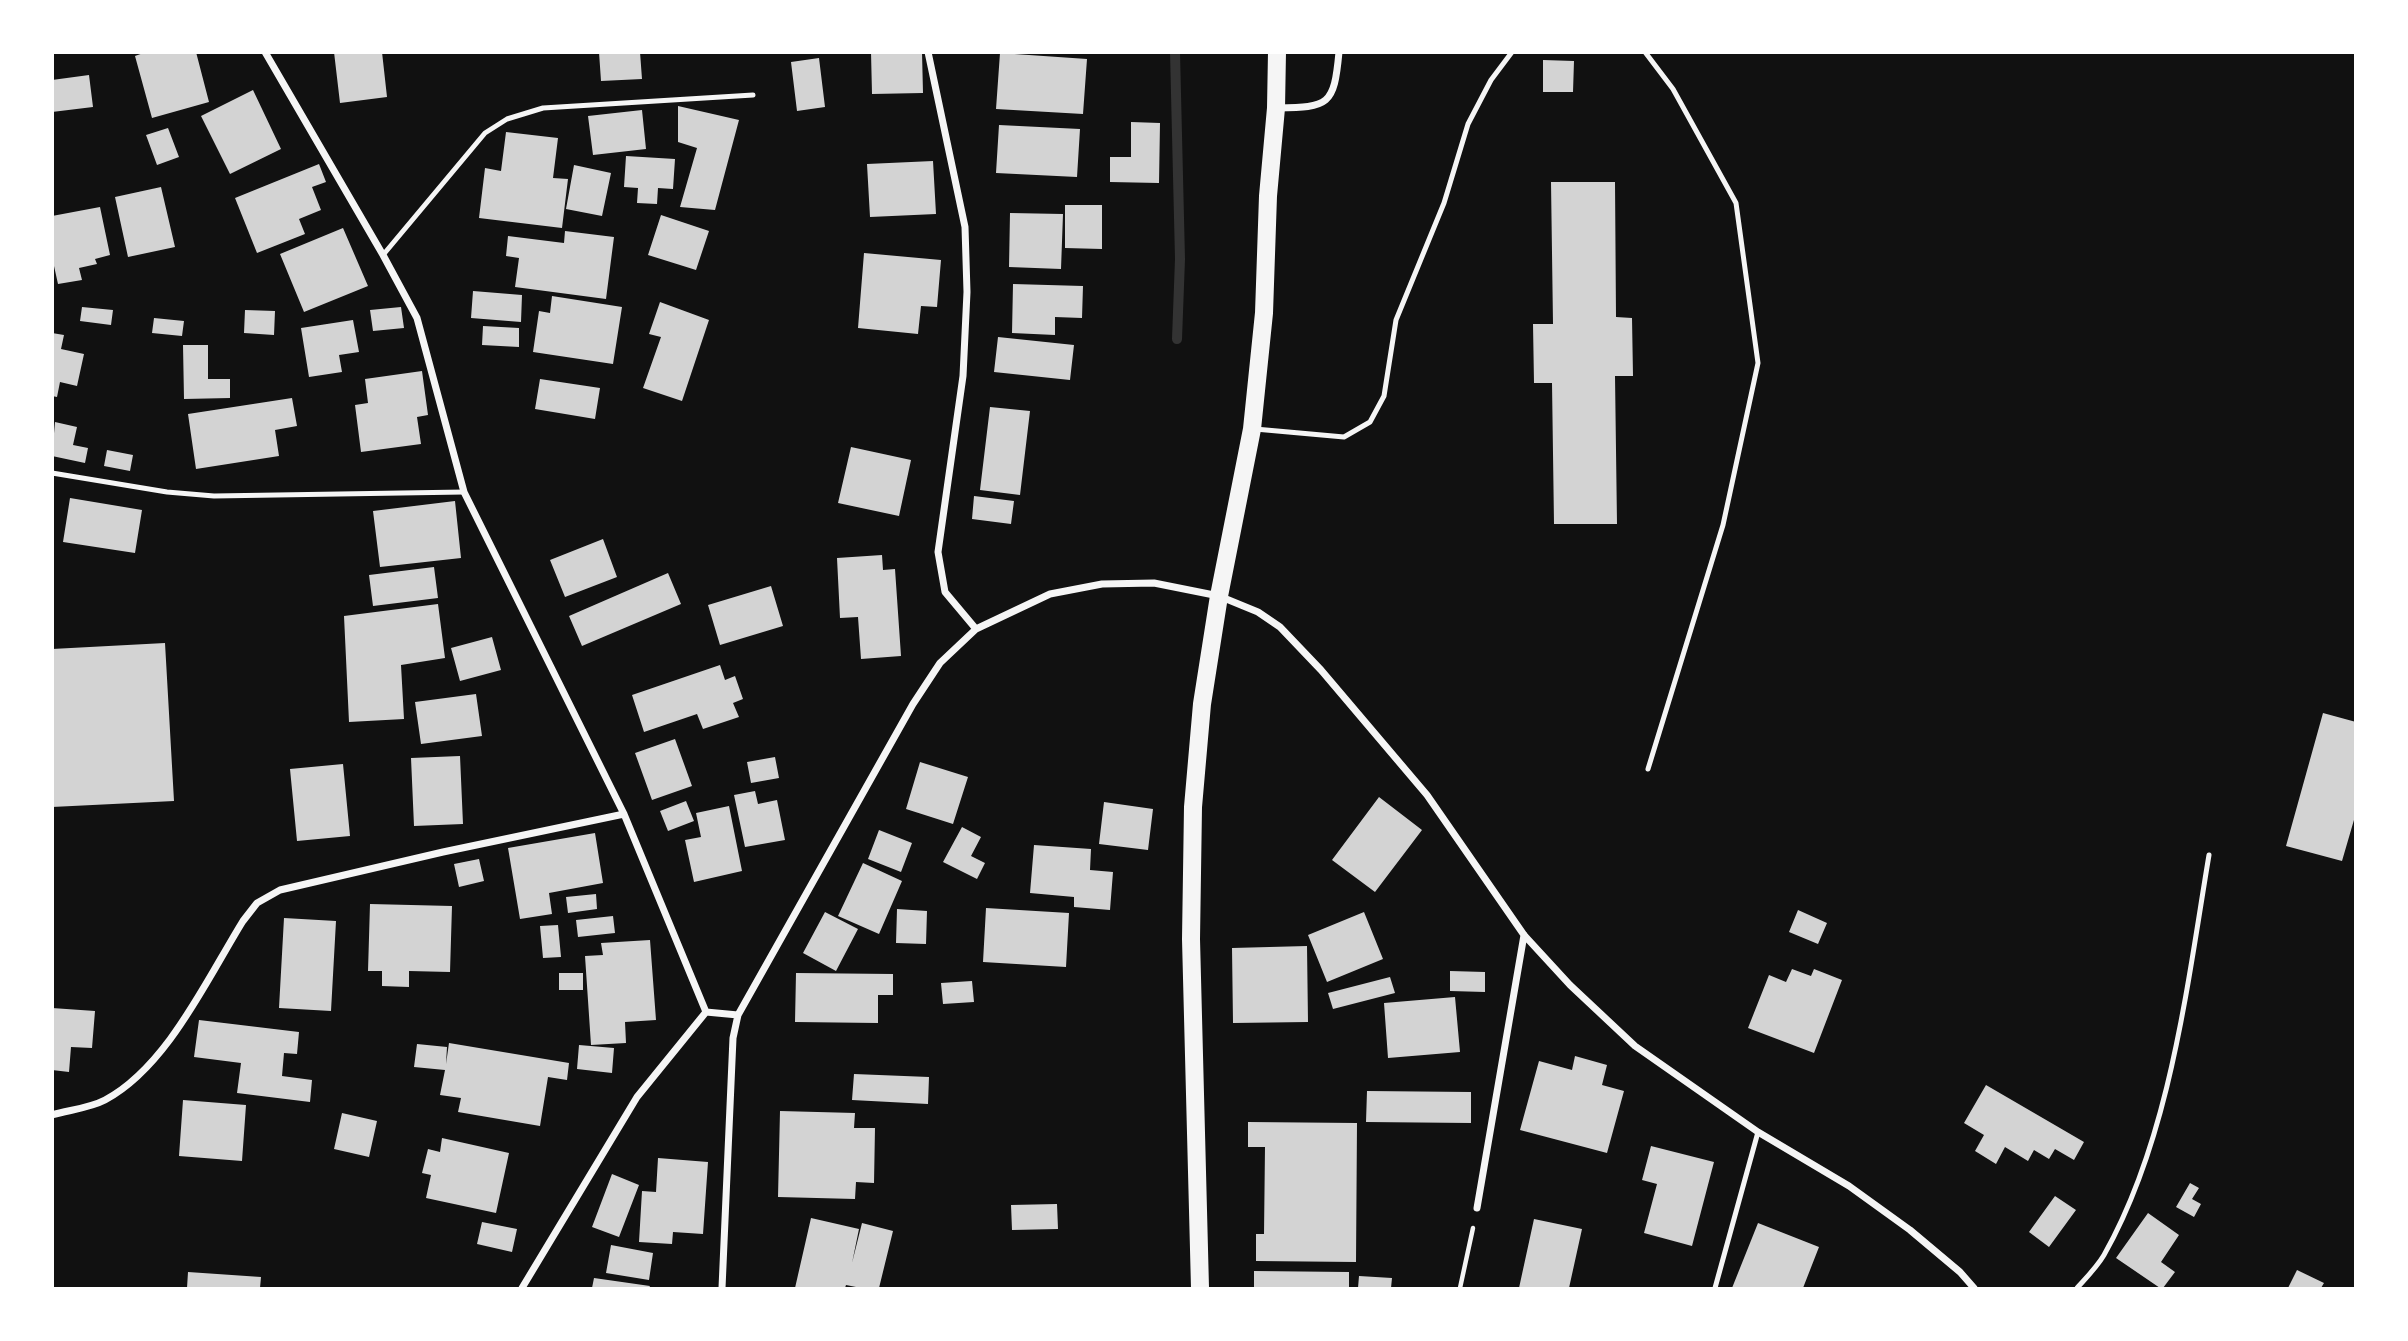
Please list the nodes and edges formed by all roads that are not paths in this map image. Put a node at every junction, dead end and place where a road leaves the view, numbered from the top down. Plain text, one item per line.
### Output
1 (265, 52) edge
2 (928, 52) edge
3 (1277, 52) edge
4 (1339, 52) edge
5 (1512, 52) edge
6 (1645, 52) edge
7 (753, 95) dead end
8 (1276, 108) junction
9 (383, 255) junction
10 (1252, 429) junction
11 (52, 472) edge
12 (464, 492) junction
13 (1219, 596) junction
14 (976, 628) junction
15 (1648, 769) dead end
16 (624, 814) junction
17 (2209, 855) dead end
18 (1524, 935) junction
19 (706, 1013) junction
20 (738, 1015) junction
21 (52, 1115) edge
22 (1758, 1132) junction
23 (1477, 1208) road end
24 (522, 1289) edge
25 (722, 1289) edge
26 (1200, 1289) edge
27 (1715, 1289) edge
28 (1974, 1289) edge
29 (2077, 1289) edge

1 - 9 street
2 - 14 street
3 - 8 main road
4 - 8 street
5 - 10 lane
6 - 15 lane
7 - 9 lane
8 - 10 main road
9 - 12 street
10 - 13 main road
11 - 12 lane
12 - 16 street
13 - 14 street
13 - 18 street
13 - 26 main road
14 - 20 street
16 - 19 street
16 - 21 street
17 - 29 lane
18 - 22 street
18 - 23 street
19 - 20 street
19 - 24 street
20 - 25 street
22 - 27 lane
22 - 28 street

